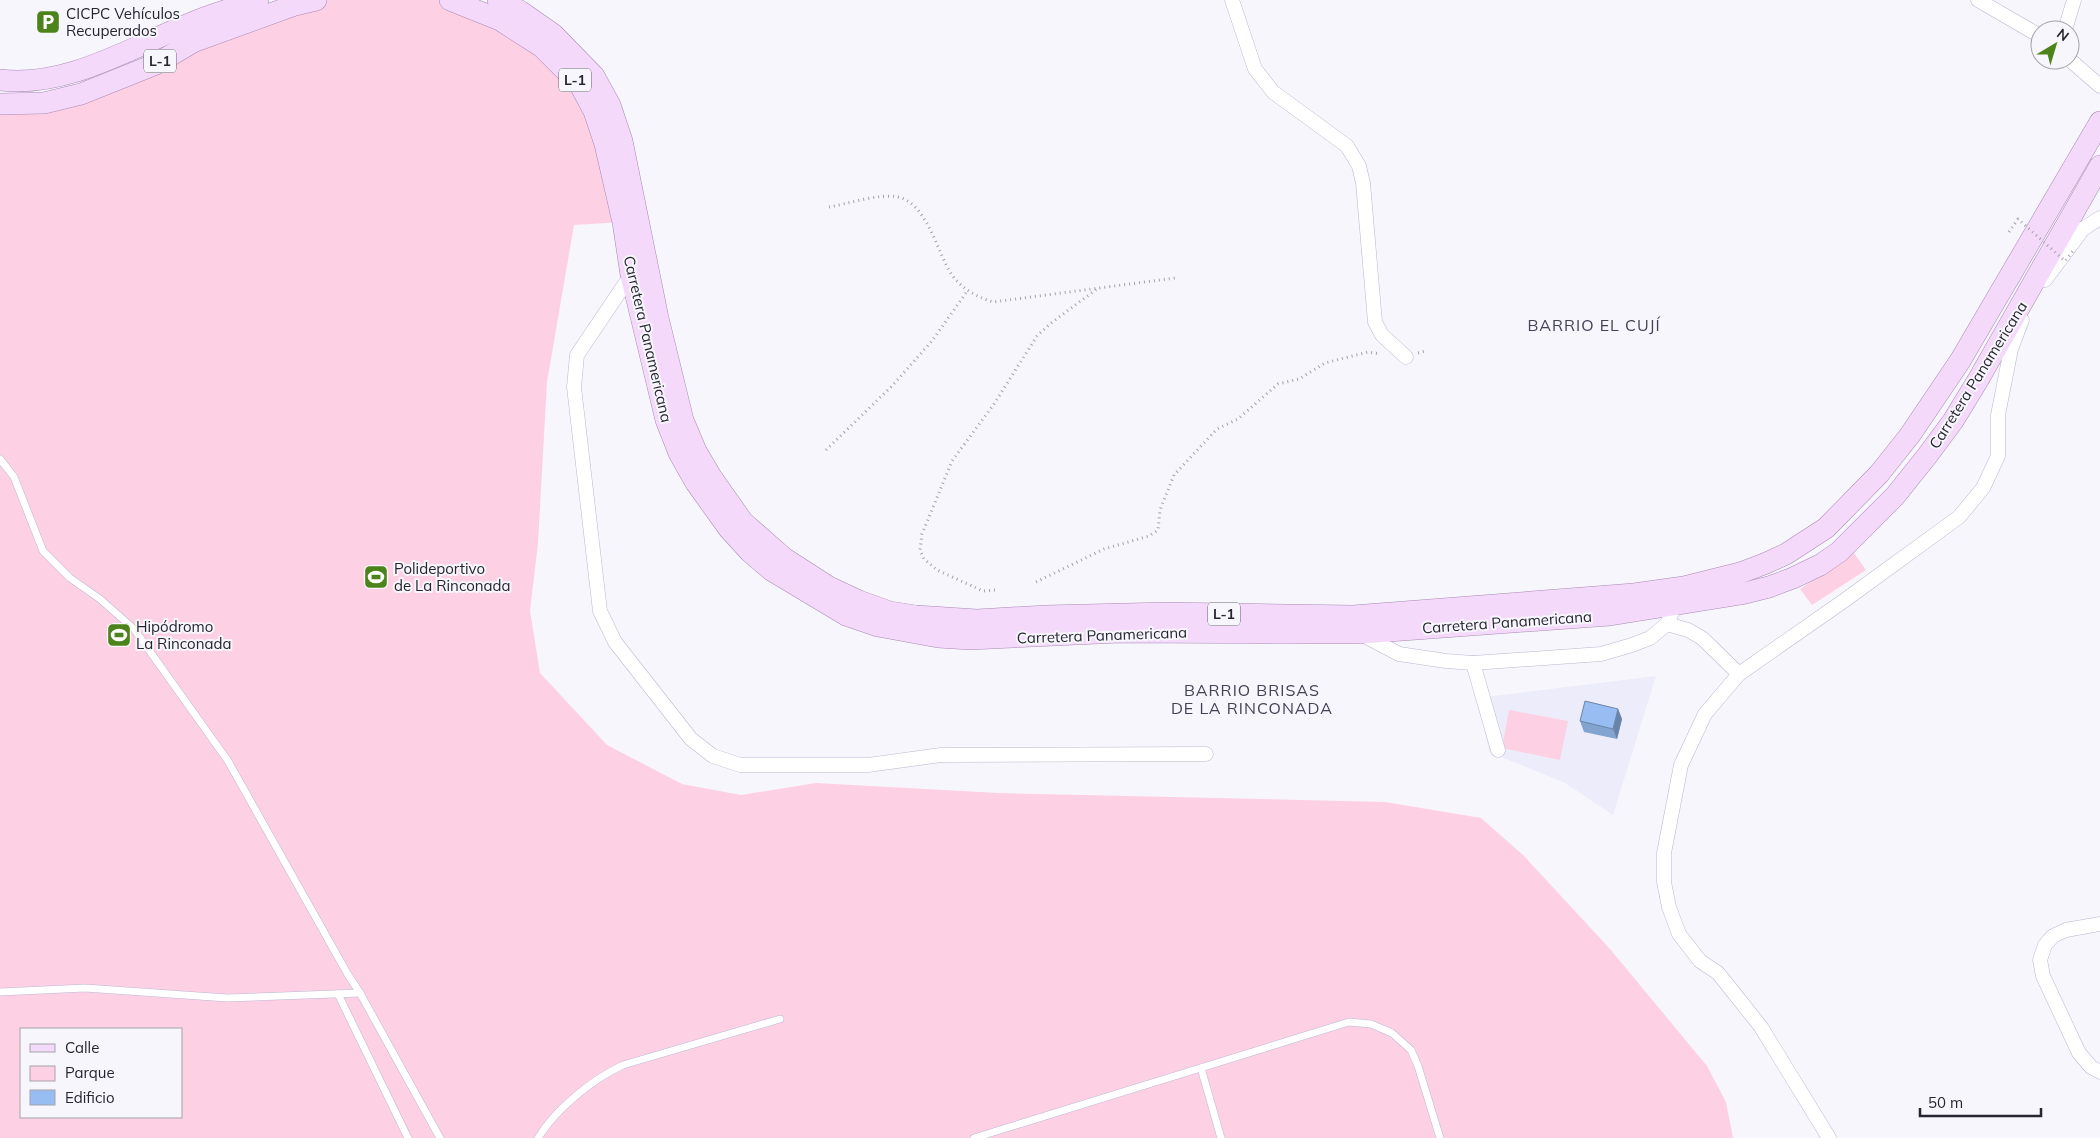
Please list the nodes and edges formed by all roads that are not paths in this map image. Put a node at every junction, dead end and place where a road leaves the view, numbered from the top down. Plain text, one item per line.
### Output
1 (258, 0) edge
2 (316, 0) edge
3 (450, 0) edge
4 (498, 0) edge
5 (1232, 0) edge
6 (1978, 0) edge
7 (2074, 0) edge
8 (2069, 20) edge
9 (2030, 30) edge
10 (2080, 69) edge
11 (0, 80) edge
12 (2100, 86) edge
13 (0, 104) edge
14 (2100, 122) edge
15 (2100, 166) edge
16 (2100, 218) edge
17 (2076, 224) junction
18 (631, 275) junction
19 (1406, 357) road end
20 (0, 459) edge
21 (1671, 614) junction
22 (1361, 633) junction
23 (1473, 663) junction
24 (1739, 674) junction
25 (1498, 750) dead end
26 (1206, 754) dead end
27 (2100, 924) edge
28 (0, 992) edge
29 (360, 993) junction
30 (338, 994) junction
31 (780, 1019) dead end
32 (1201, 1068) junction
33 (2100, 1072) edge
34 (408, 1138) edge
35 (440, 1138) edge
36 (538, 1138) edge
37 (974, 1138) edge
38 (1221, 1138) edge
39 (1440, 1138) edge
40 (1829, 1138) edge

1 - 11 main road, L-1
2 - 13 main road, L-1
3 - 18 main road, Carretera Panamericana / L-1
4 - 14 main road, Carretera Panamericana / L-1
5 - 19 street
6 - 9 street
7 - 8 street
10 - 12 street
15 - 17 main road, Carretera Panamericana / L-1
16 - 17 street
17 - 21 main road, Carretera Panamericana / L-1
17 - 24 street
18 - 22 main road, Carretera Panamericana / L-1
18 - 26 street
20 - 29 lane
21 - 22 main road, Carretera Panamericana / L-1
21 - 23 street
21 - 24 street
22 - 23 street
23 - 25 street
24 - 40 street
27 - 33 street
28 - 30 lane
29 - 30 lane
29 - 35 lane
30 - 34 lane
31 - 36 lane
32 - 37 lane
32 - 38 lane
32 - 39 lane

